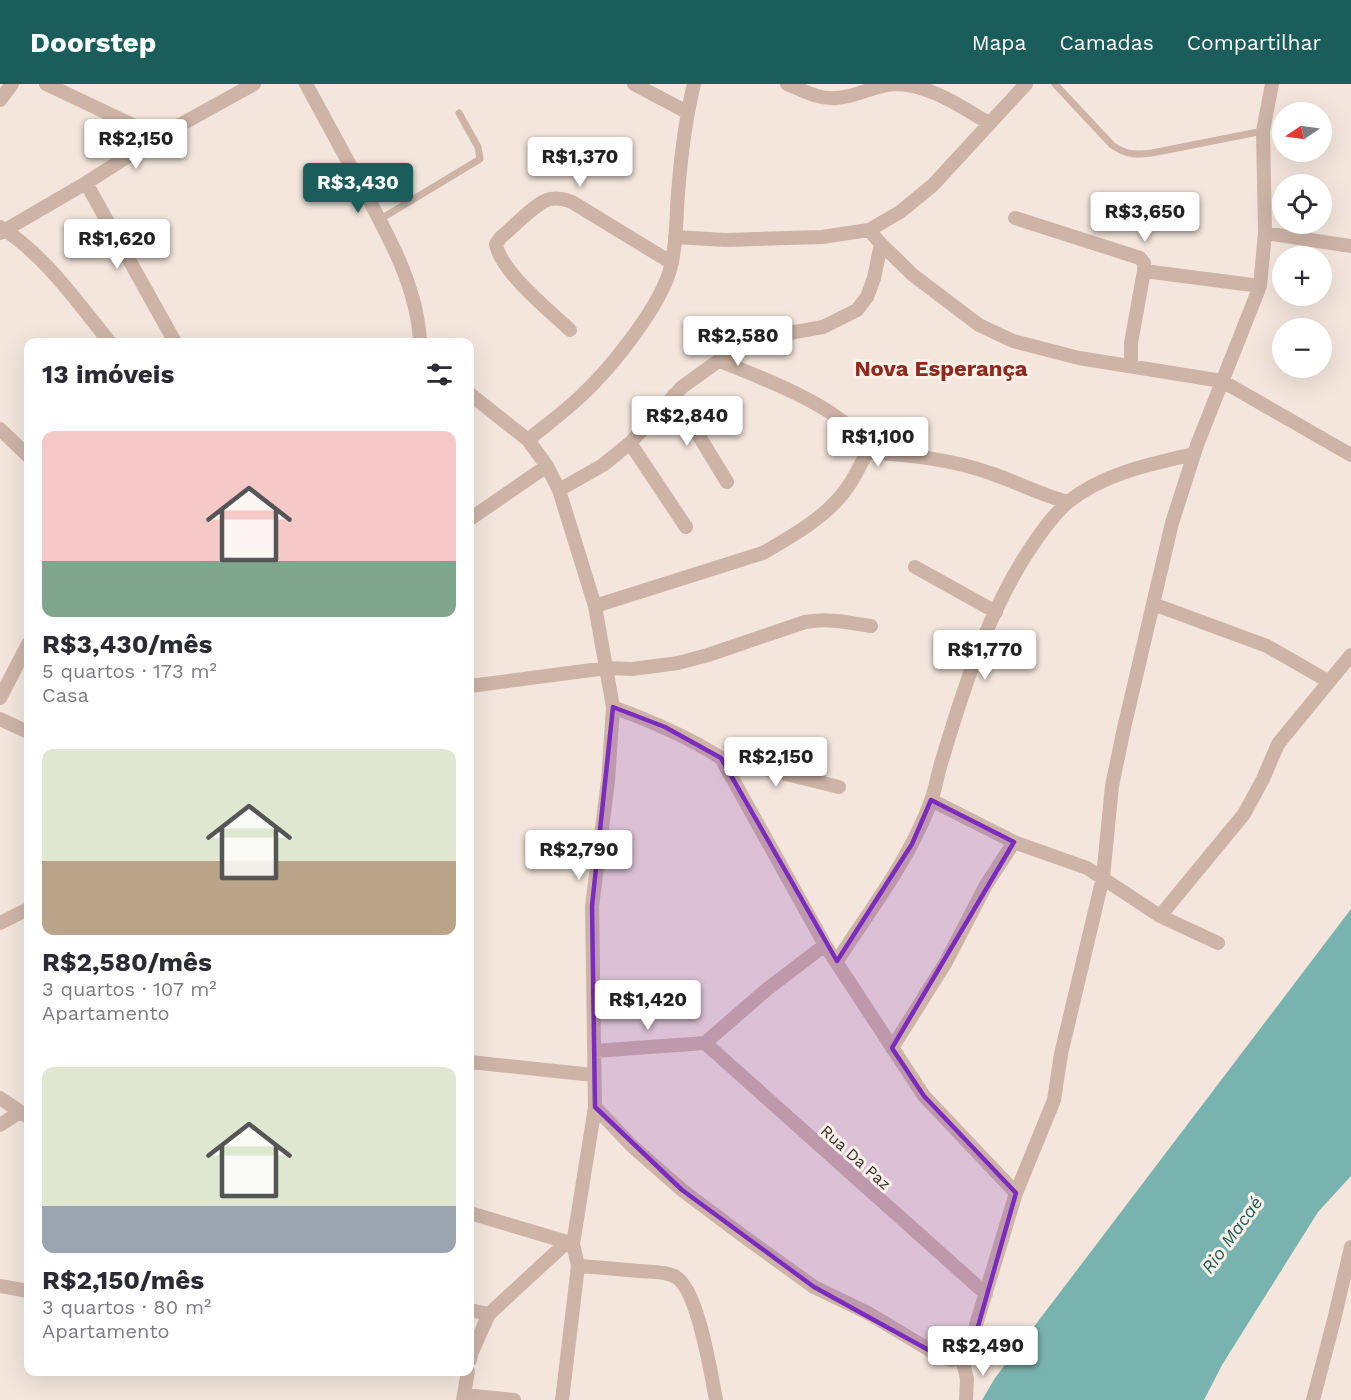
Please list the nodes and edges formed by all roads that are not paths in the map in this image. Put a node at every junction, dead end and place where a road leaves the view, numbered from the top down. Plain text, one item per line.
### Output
1 (12, 84) edge
2 (46, 84) edge
3 (254, 84) edge
4 (306, 84) edge
5 (634, 84) edge
6 (694, 84) edge
7 (787, 84) edge
8 (1026, 84) edge
9 (1055, 84) edge
10 (1272, 84) edge
11 (0, 100) edge
12 (687, 112) junction
13 (459, 113) dead end
14 (989, 123) junction
15 (1263, 131) junction
16 (158, 137) junction
17 (86, 183) junction
18 (1015, 218) dead end
19 (379, 220) junction
20 (1, 230) edge
21 (869, 230) junction
22 (1265, 233) junction
23 (675, 237) junction
24 (880, 244) junction
25 (1351, 246) edge
26 (672, 263) junction
27 (1144, 271) junction
28 (1260, 286) junction
29 (570, 330) dead end
30 (106, 338) edge
31 (174, 338) edge
32 (420, 338) edge
33 (720, 361) junction
34 (1131, 366) junction
35 (1222, 381) junction
36 (674, 395) junction
37 (474, 397) edge
38 (0, 429) edge
39 (528, 440) junction
40 (630, 443) junction
41 (24, 452) edge
42 (867, 452) junction
43 (1194, 454) junction
44 (1351, 455) edge
45 (547, 466) junction
46 (727, 482) dead end
47 (559, 490) junction
48 (1068, 502) junction
49 (474, 516) edge
50 (686, 527) dead end
51 (915, 567) dead end
52 (1153, 604) junction
53 (596, 606) junction
54 (996, 612) junction
55 (871, 626) dead end
56 (24, 652) edge
57 (1351, 655) edge
58 (607, 668) junction
59 (1328, 681) junction
60 (474, 685) edge
61 (0, 698) edge
62 (613, 707) junction
63 (0, 719) edge
64 (24, 730) edge
65 (721, 758) junction
66 (839, 787) dead end
67 (931, 800) junction
68 (1014, 842) junction
69 (1103, 877) junction
70 (24, 911) edge
71 (1160, 916) junction
72 (0, 923) edge
73 (1218, 943) dead end
74 (825, 945) junction
75 (837, 961) junction
76 (705, 1043) junction
77 (892, 1048) junction
78 (594, 1051) junction
79 (474, 1063) edge
80 (593, 1075) junction
81 (0, 1098) edge
82 (595, 1107) junction
83 (24, 1114) edge
84 (0, 1125) edge
85 (1016, 1193) junction
86 (474, 1214) edge
87 (570, 1243) junction
88 (1351, 1247) edge
89 (578, 1266) junction
90 (0, 1286) edge
91 (24, 1290) edge
92 (986, 1294) junction
93 (474, 1311) edge
94 (489, 1314) junction
95 (474, 1347) edge
96 (962, 1358) junction
97 (467, 1376) edge
98 (463, 1397) edge
99 (514, 1400) edge
100 (562, 1400) edge
101 (716, 1400) edge
102 (966, 1400) edge
103 (1313, 1400) edge

1 - 11 street
2 - 16 street
3 - 16 street
4 - 19 street
5 - 12 street
6 - 12 street
7 - 14 street
8 - 14 street
9 - 15 lane
10 - 15 street
12 - 23 street
13 - 19 lane
14 - 21 street
15 - 22 street
16 - 17 street
17 - 20 street
17 - 31 street
18 - 27 street
19 - 32 street
20 - 30 street
21 - 23 street
21 - 24 street
22 - 25 street
22 - 28 street
23 - 26 street
24 - 33 street
24 - 34 street
26 - 29 street
26 - 39 street
27 - 28 street
27 - 34 street
28 - 35 street
33 - 36 street
33 - 42 street
34 - 35 street
35 - 43 street
35 - 44 street
36 - 40 street
36 - 46 street
37 - 39 street
38 - 41 street
39 - 45 street
40 - 47 street
40 - 50 street
42 - 48 street
42 - 53 street
43 - 48 street
43 - 52 street
45 - 47 street
45 - 49 street
47 - 53 street
48 - 54 street
51 - 54 street
52 - 59 street
52 - 69 street
53 - 58 street
54 - 67 street
55 - 58 street
56 - 61 street
57 - 59 street
58 - 60 street
58 - 62 street
59 - 71 street
62 - 65 street
62 - 78 street
63 - 64 street
65 - 66 street
65 - 74 street
67 - 68 street
67 - 75 street
68 - 69 street
68 - 77 street
69 - 71 street
69 - 85 street
70 - 72 street
71 - 73 street
74 - 75 street
74 - 76 street
75 - 77 street
76 - 78 street
76 - 92 street, Rua Da Paz
77 - 85 street
78 - 80 street
79 - 80 street
80 - 82 street
81 - 83 street
82 - 87 street
82 - 96 street
83 - 84 street
85 - 92 street
86 - 87 street
87 - 89 street
87 - 94 street
88 - 103 street
89 - 100 street
89 - 101 street
90 - 91 street
92 - 96 street
93 - 94 street
94 - 95 street
96 - 102 street
97 - 98 street
98 - 99 street

